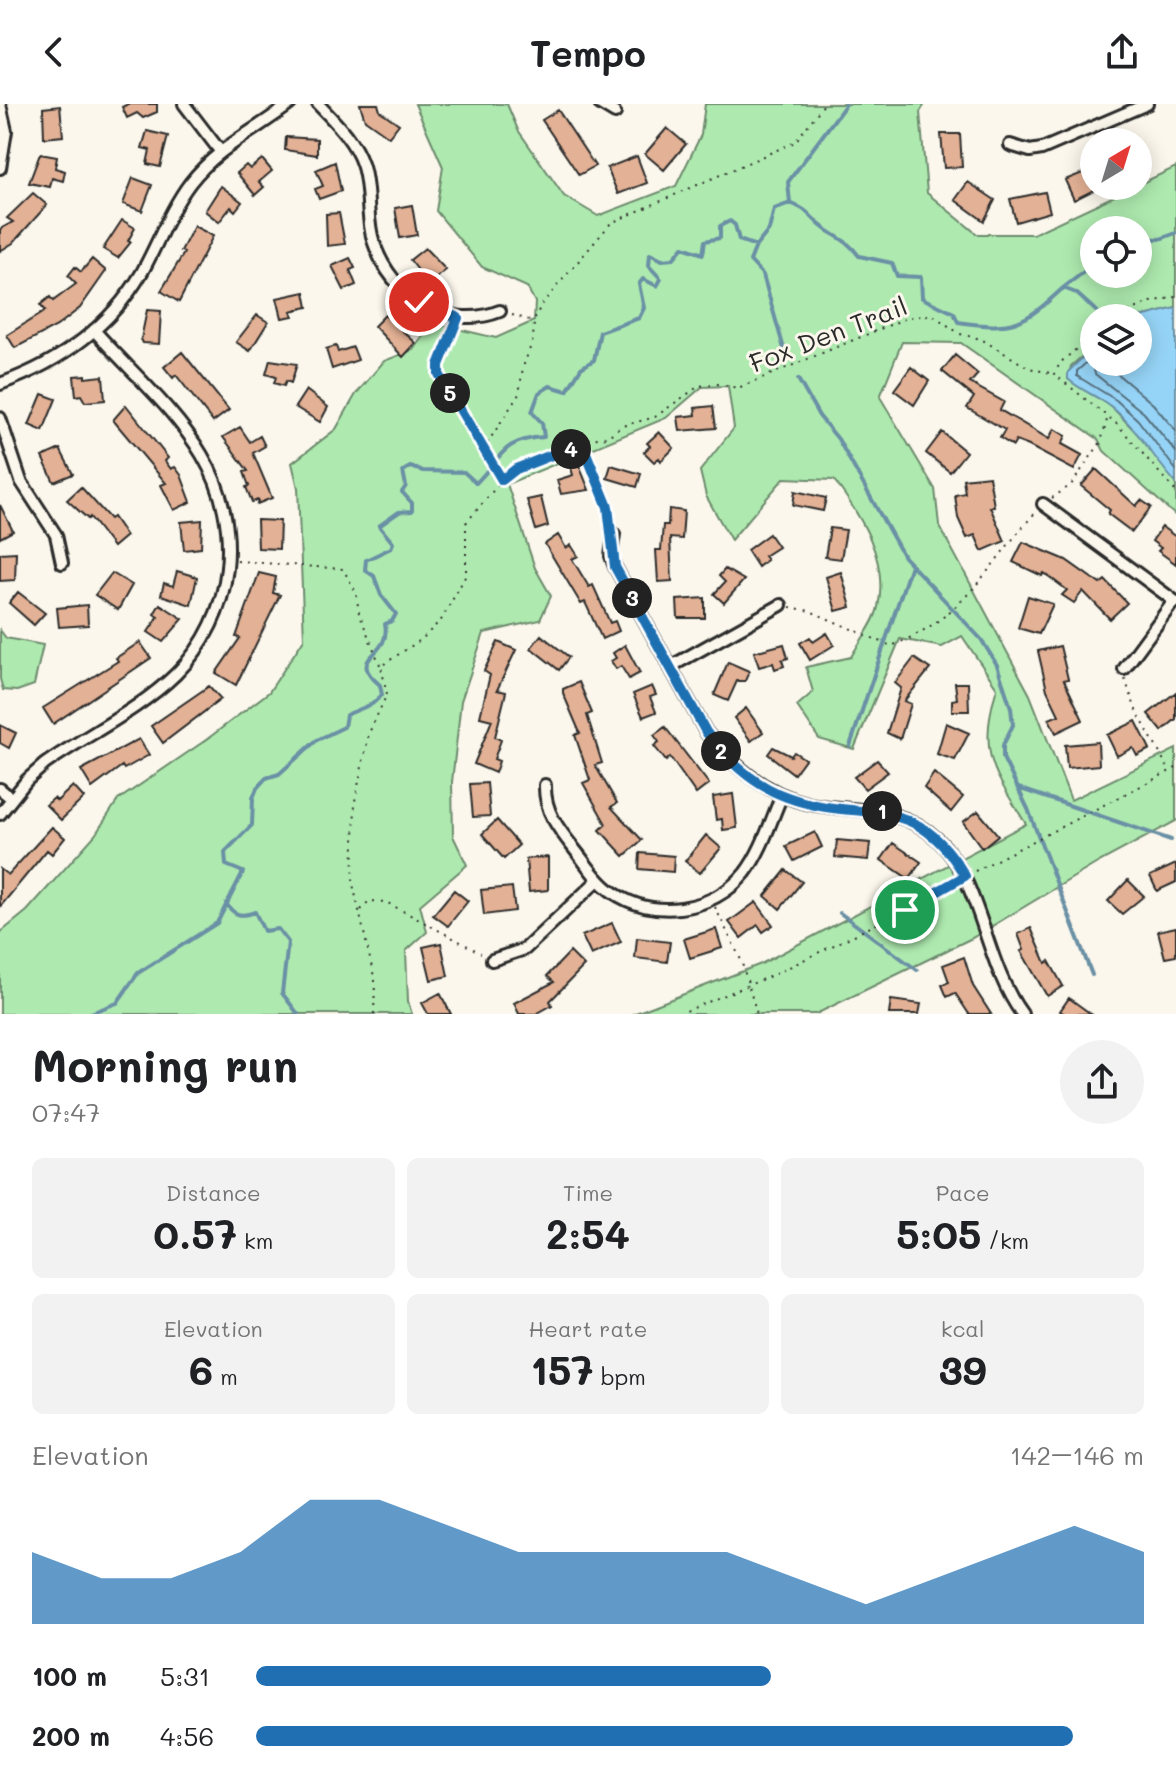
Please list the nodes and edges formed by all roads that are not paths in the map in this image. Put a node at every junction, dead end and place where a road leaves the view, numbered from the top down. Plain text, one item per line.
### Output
1 (0, 104) edge
2 (184, 104) edge
3 (290, 104) edge
4 (318, 104) edge
5 (600, 104) edge
6 (1141, 105) edge
7 (615, 113) dead end
8 (1010, 145) dead end
9 (220, 151) junction
10 (0, 168) edge
11 (500, 311) road end
12 (94, 330) junction
13 (0, 384) edge
14 (0, 418) edge
15 (1043, 504) dead end
16 (614, 534) road end
17 (62, 563) dead end
18 (1175, 602) edge
19 (781, 605) road end
20 (670, 667) junction
21 (1124, 669) road end
22 (545, 785) dead end
23 (0, 789) edge
24 (782, 795) junction
25 (11, 798) junction
26 (0, 814) edge
27 (598, 880) junction
28 (492, 960) road end
29 (1022, 1014) edge

1 - 10 street
2 - 9 street
3 - 9 street
4 - 11 street
5 - 7 street
6 - 8 street
9 - 12 street
12 - 13 street
12 - 25 street
14 - 17 street
15 - 18 street
16 - 20 street
18 - 21 street
19 - 20 street
20 - 24 street
22 - 27 street
23 - 25 street
24 - 27 street
24 - 29 street
25 - 26 street
27 - 28 street

